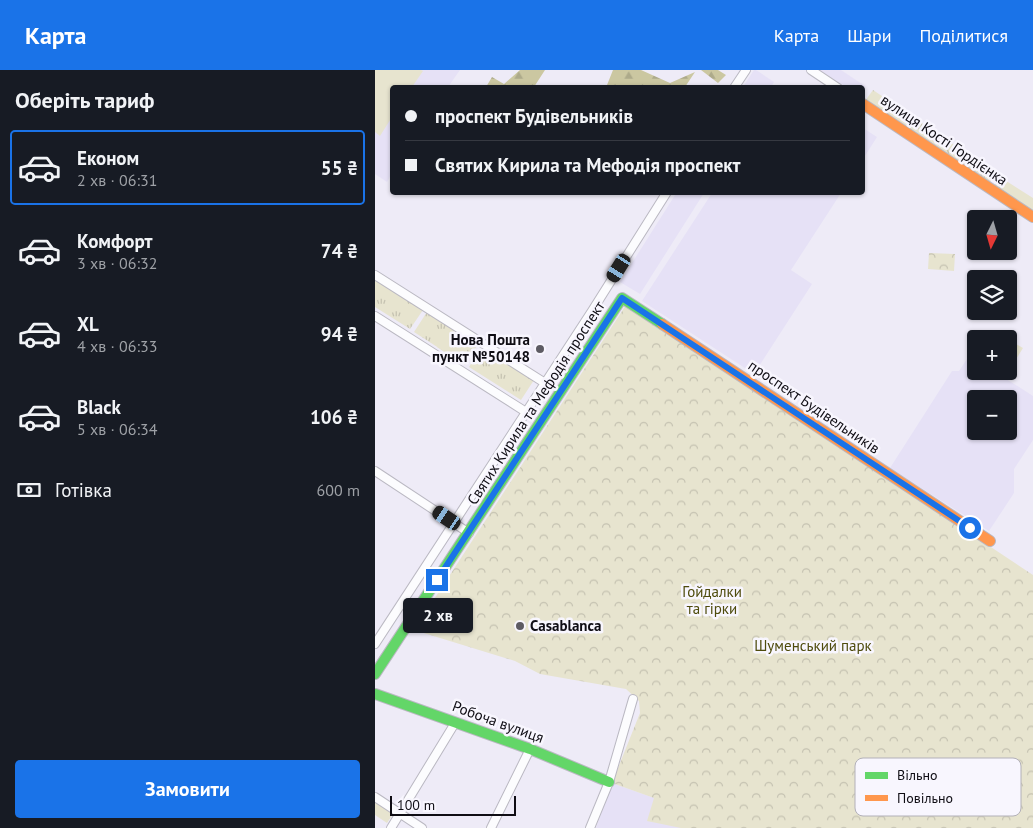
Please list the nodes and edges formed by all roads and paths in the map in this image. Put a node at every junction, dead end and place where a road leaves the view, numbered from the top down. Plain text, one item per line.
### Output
1 (746, 70) edge
2 (811, 70) edge
3 (736, 85) edge
4 (834, 85) edge
5 (865, 105) edge
6 (665, 195) edge
7 (1033, 217) edge
8 (375, 275) edge
9 (622, 298) joint
10 (375, 316) edge
11 (545, 383) junction
12 (526, 412) junction
13 (375, 470) edge
14 (454, 523) junction
15 (469, 532) junction
16 (990, 541) dead end
17 (375, 644) edge
18 (375, 674) edge
19 (375, 694) edge
20 (633, 699) dead end
21 (455, 723) junction
22 (530, 749) junction
23 (609, 782) junction
24 (375, 797) edge
25 (399, 813) junction
26 (391, 828) edge
27 (422, 828) edge
28 (491, 828) edge
29 (590, 828) edge

1 - 3 street
2 - 4 street
5 - 7 street, вулиця Кості Гордієнка
6 - 11 street
8 - 11 street
9 - 15 street, Святих Кирила та Мефодія проспект
9 - 16 street, проспект Будівельників
10 - 12 street
11 - 12 street
12 - 14 street
13 - 14 street
14 - 15 street
14 - 17 street
15 - 18 street, Святих Кирила та Мефодія проспект
19 - 21 street, Робоча вулиця
20 - 23 street
21 - 22 street, Робоча вулиця
21 - 25 street
22 - 23 street, Робоча вулиця
22 - 28 street
23 - 29 street
24 - 25 street
25 - 26 street
25 - 27 street

